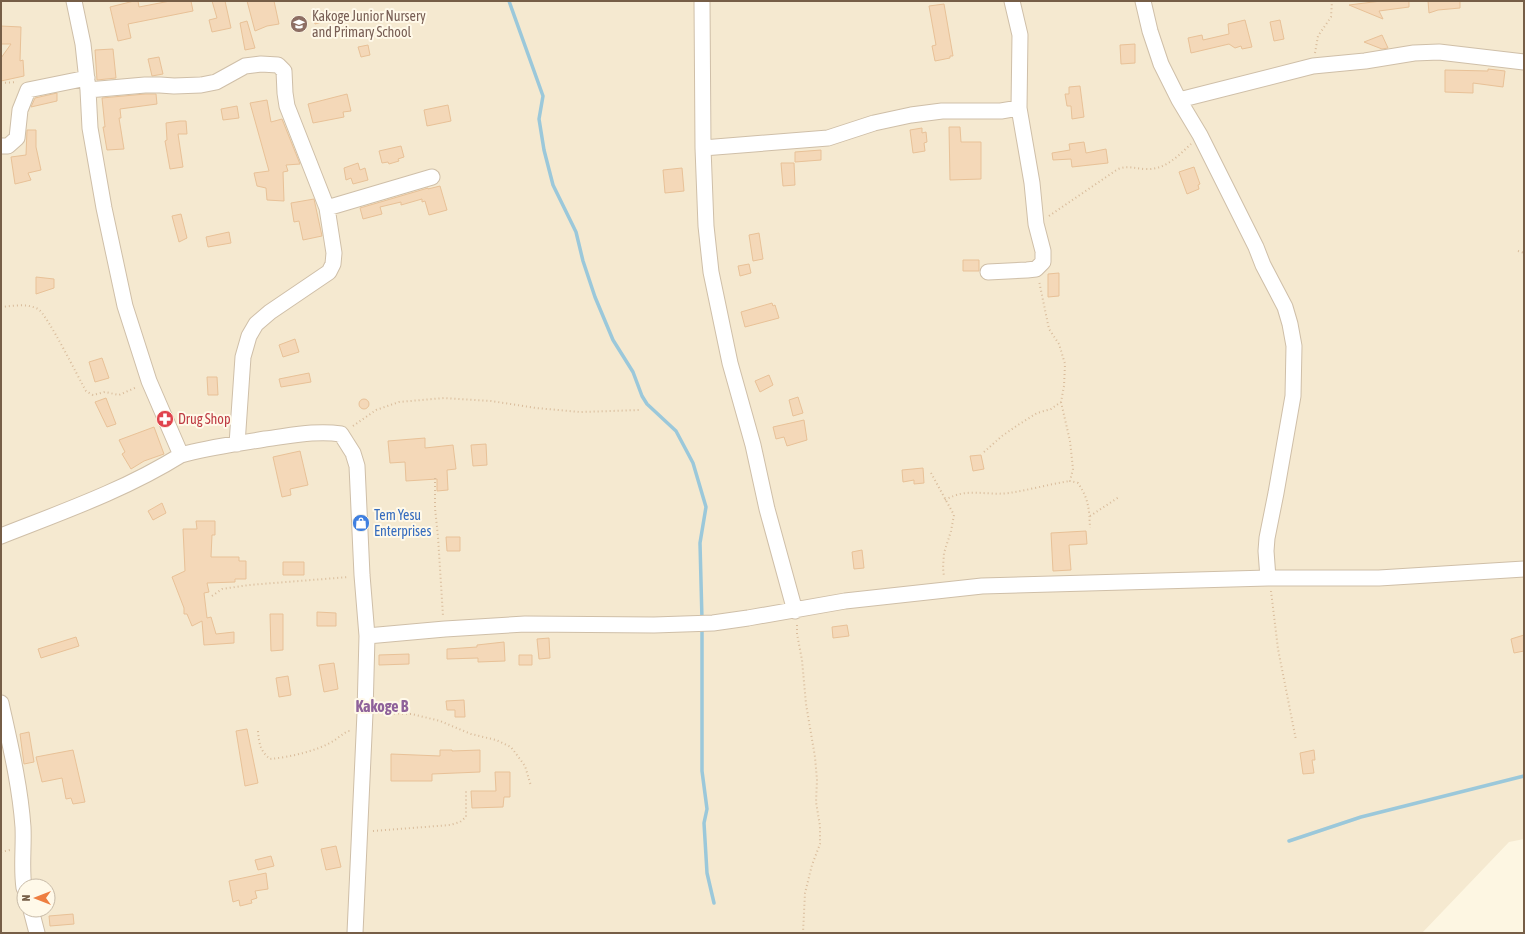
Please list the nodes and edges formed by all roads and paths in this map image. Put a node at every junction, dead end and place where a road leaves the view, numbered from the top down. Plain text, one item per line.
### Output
1 (74, 1) edge
2 (702, 1) edge
3 (1012, 1) edge
4 (1143, 1) edge
5 (1332, 1) edge
6 (1524, 62) edge
7 (1313, 66) junction
8 (88, 84) junction
9 (1179, 100) junction
10 (1019, 108) junction
11 (1200, 135) junction
12 (1, 146) edge
13 (703, 148) junction
14 (432, 177) dead end
15 (327, 208) junction
16 (1036, 224) junction
17 (1518, 251) dead end
18 (1524, 253) edge
19 (1036, 268) junction
20 (988, 272) dead end
21 (1, 307) edge
22 (149, 381) junction
23 (1061, 402) junction
24 (642, 410) dead end
25 (341, 434) junction
26 (236, 444) junction
27 (984, 452) dead end
28 (181, 456) junction
29 (931, 473) dead end
30 (435, 478) dead end
31 (1070, 481) junction
32 (1119, 497) dead end
33 (945, 500) junction
34 (1089, 516) junction
35 (1090, 528) dead end
36 (1, 536) edge
37 (1524, 569) edge
38 (362, 575) junction
39 (1268, 578) junction
40 (946, 589) junction
41 (212, 596) dead end
42 (795, 610) junction
43 (445, 629) junction
44 (367, 636) junction
45 (1, 703) edge
46 (365, 713) junction
47 (364, 730) junction
48 (258, 731) dead end
49 (1296, 740) dead end
50 (531, 786) dead end
51 (466, 789) dead end
52 (360, 832) junction
53 (23, 878) edge
54 (33, 918) edge
55 (37, 933) edge
56 (355, 933) edge
57 (803, 933) edge

1 - 8 street
2 - 13 street
3 - 10 street
4 - 9 street
5 - 7 path
6 - 7 street
7 - 9 street
8 - 12 street
8 - 15 street
8 - 22 street
9 - 11 street
10 - 13 street
10 - 16 street
11 - 16 path
11 - 39 street
13 - 42 street
14 - 15 street
15 - 26 street
16 - 19 street
17 - 18 path
19 - 20 street
19 - 23 path
21 - 22 path
22 - 28 street
23 - 27 path
23 - 31 path
24 - 25 path
25 - 26 street
25 - 38 street
26 - 28 street
28 - 36 street
29 - 33 path
30 - 43 path
31 - 33 path
31 - 34 path
32 - 34 path
33 - 40 path
34 - 35 path
37 - 39 street
38 - 41 path
38 - 44 street
39 - 40 street
39 - 49 path
40 - 42 street
42 - 43 street
42 - 57 path
43 - 44 street
44 - 46 street
45 - 53 street
46 - 47 street
46 - 50 path
47 - 48 path
47 - 52 street
51 - 52 path
52 - 56 street
54 - 55 street

